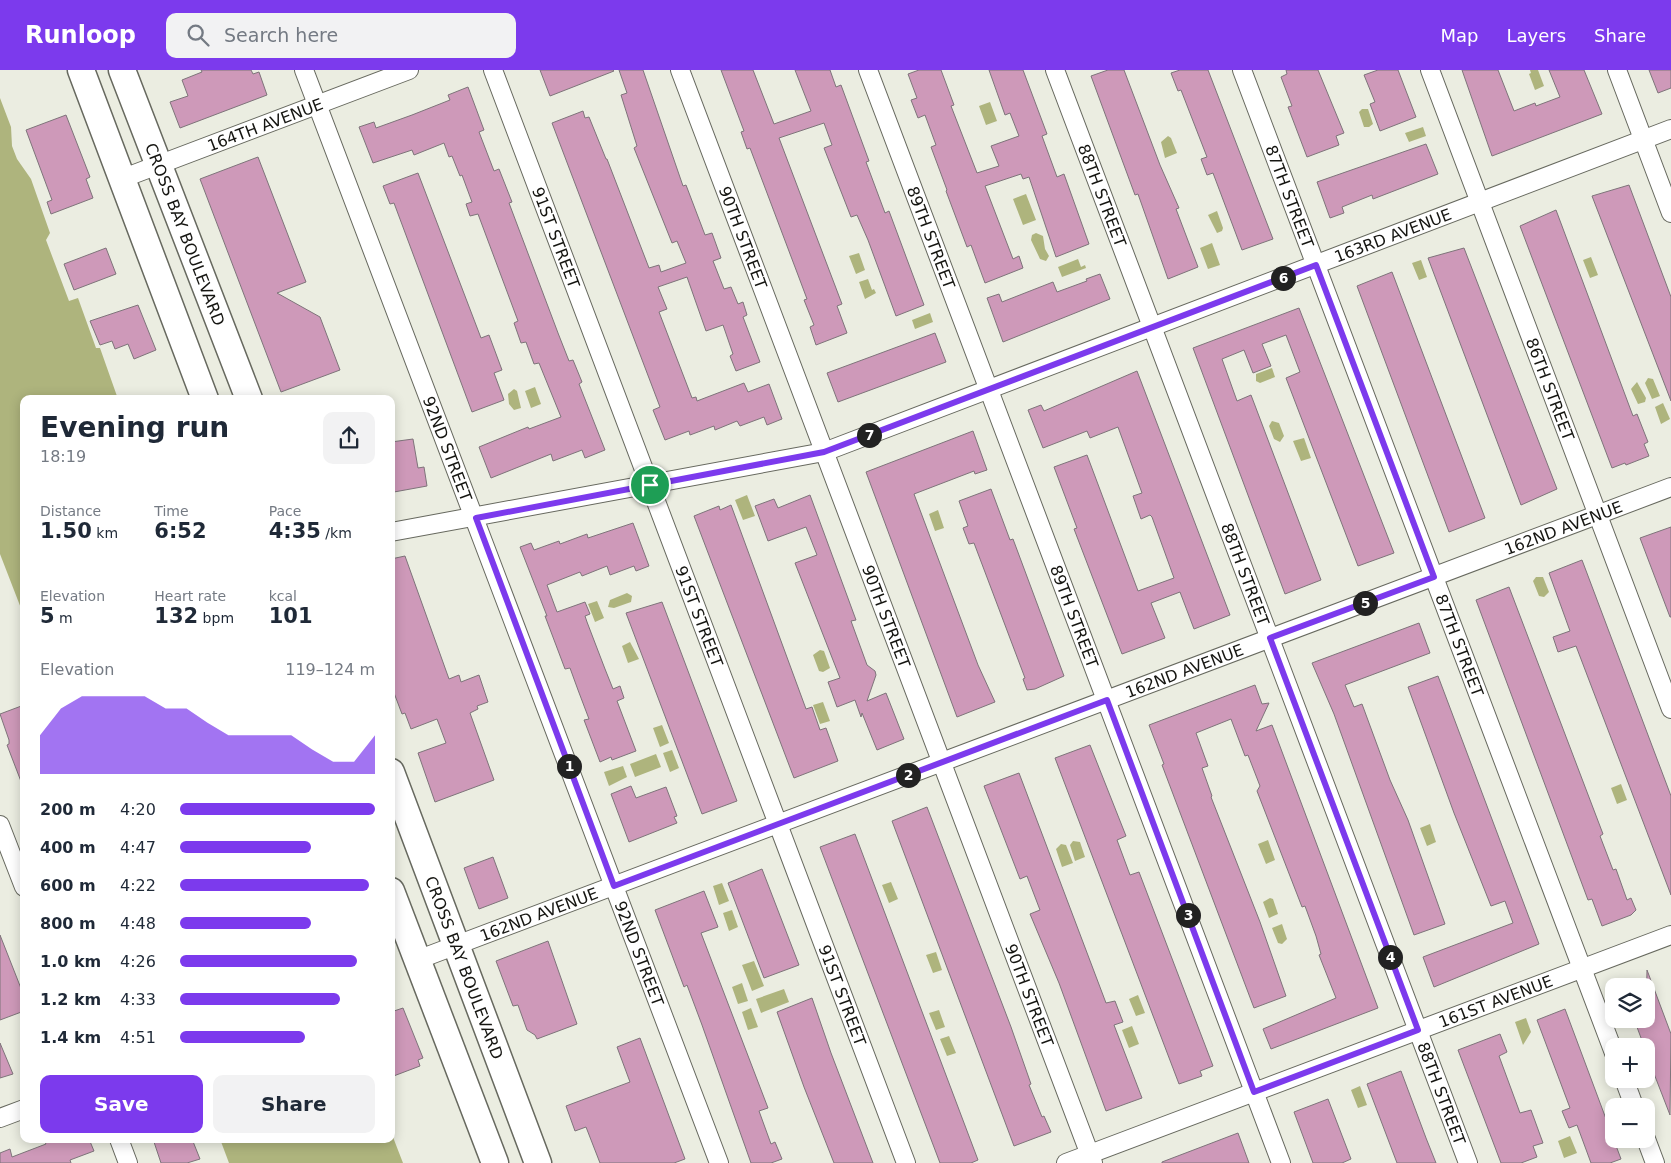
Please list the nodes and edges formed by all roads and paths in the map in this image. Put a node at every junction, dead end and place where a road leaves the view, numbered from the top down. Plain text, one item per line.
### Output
1 (81, 70) edge
2 (122, 70) edge
3 (304, 70) edge
4 (409, 70) edge
5 (494, 70) edge
6 (680, 70) edge
7 (868, 70) edge
8 (1055, 70) edge
9 (1242, 70) edge
10 (1430, 70) edge
11 (1617, 70) edge
12 (317, 105) junction
13 (1671, 129) edge
14 (1643, 139) junction
15 (159, 165) junction
16 (121, 179) junction
17 (1480, 203) junction
18 (1671, 213) edge
19 (1316, 265) junction
20 (1152, 328) junction
21 (989, 389) junction
22 (203, 395) edge
23 (247, 395) edge
24 (824, 452) junction
25 (650, 485) junction
26 (1671, 488) edge
27 (1598, 515) junction
28 (476, 518) junction
29 (395, 531) edge
30 (1434, 577) junction
31 (1270, 638) junction
32 (1107, 700) junction
33 (1671, 709) edge
34 (942, 762) junction
35 (395, 783) edge
36 (0, 824) edge
37 (778, 824) junction
38 (20, 876) edge
39 (614, 886) junction
40 (395, 902) edge
41 (1671, 935) edge
42 (455, 945) junction
43 (417, 960) junction
44 (1582, 969) junction
45 (1418, 1030) junction
46 (1608, 1038) edge
47 (1254, 1092) junction
48 (20, 1110) edge
49 (0, 1118) edge
50 (120, 1143) edge
51 (1649, 1148) edge
52 (1092, 1158) edge
53 (128, 1163) edge
54 (495, 1163) edge
55 (538, 1163) edge
56 (719, 1163) edge
57 (906, 1163) edge
58 (1066, 1163) edge
59 (1281, 1163) edge
60 (1468, 1163) edge
61 (1655, 1163) edge

1 - 16 main road
2 - 15 main road, CROSS BAY BOULEVARD
3 - 12 street, 92ND STREET
4 - 12 street, 164TH AVENUE
5 - 25 street, 91ST STREET
6 - 24 street, 90TH STREET
7 - 21 street, 89TH STREET
8 - 20 street, 88TH STREET
9 - 19 street, 87TH STREET
10 - 17 street, 86TH STREET
11 - 14 street
12 - 15 street, 164TH AVENUE
12 - 28 street, 92ND STREET
13 - 14 street, 163RD AVENUE
14 - 17 street, 163RD AVENUE
14 - 18 street
15 - 16 street, 164TH AVENUE
15 - 23 main road, CROSS BAY BOULEVARD
16 - 22 main road
17 - 19 street, 163RD AVENUE
17 - 27 street, 86TH STREET
19 - 20 street, 163RD AVENUE
19 - 30 street, 87TH STREET
20 - 21 street, 163RD AVENUE
20 - 31 street, 88TH STREET
21 - 24 street, 163RD AVENUE
21 - 32 street, 89TH STREET
24 - 25 street, 163RD AVENUE
24 - 34 street, 90TH STREET
25 - 28 street, 163RD AVENUE
25 - 37 street, 91ST STREET
26 - 27 street, 162ND AVENUE
27 - 30 street, 162ND AVENUE
27 - 33 street, 86TH STREET
28 - 29 street, 163RD AVENUE
28 - 39 street, 92ND STREET
30 - 31 street, 162ND AVENUE
30 - 44 street, 87TH STREET
31 - 32 street, 162ND AVENUE
31 - 45 street, 88TH STREET
32 - 34 street, 162ND AVENUE
32 - 47 street, 89TH STREET
34 - 37 street, 162ND AVENUE
34 - 52 street, 90TH STREET
35 - 42 main road, CROSS BAY BOULEVARD
36 - 38 street
37 - 39 street, 162ND AVENUE
37 - 57 street, 91ST STREET
39 - 42 street, 162ND AVENUE
39 - 56 street, 92ND STREET
40 - 43 main road
41 - 44 street, 161ST AVENUE
42 - 43 street, 162ND AVENUE
42 - 55 main road, CROSS BAY BOULEVARD
43 - 54 main road
44 - 45 street, 161ST AVENUE
44 - 46 street, 87TH STREET
45 - 47 street, 161ST AVENUE
45 - 60 street, 88TH STREET
47 - 52 street, 161ST AVENUE
47 - 59 street, 89TH STREET
48 - 49 street
50 - 53 street
51 - 61 street
52 - 58 street, 161ST AVENUE

